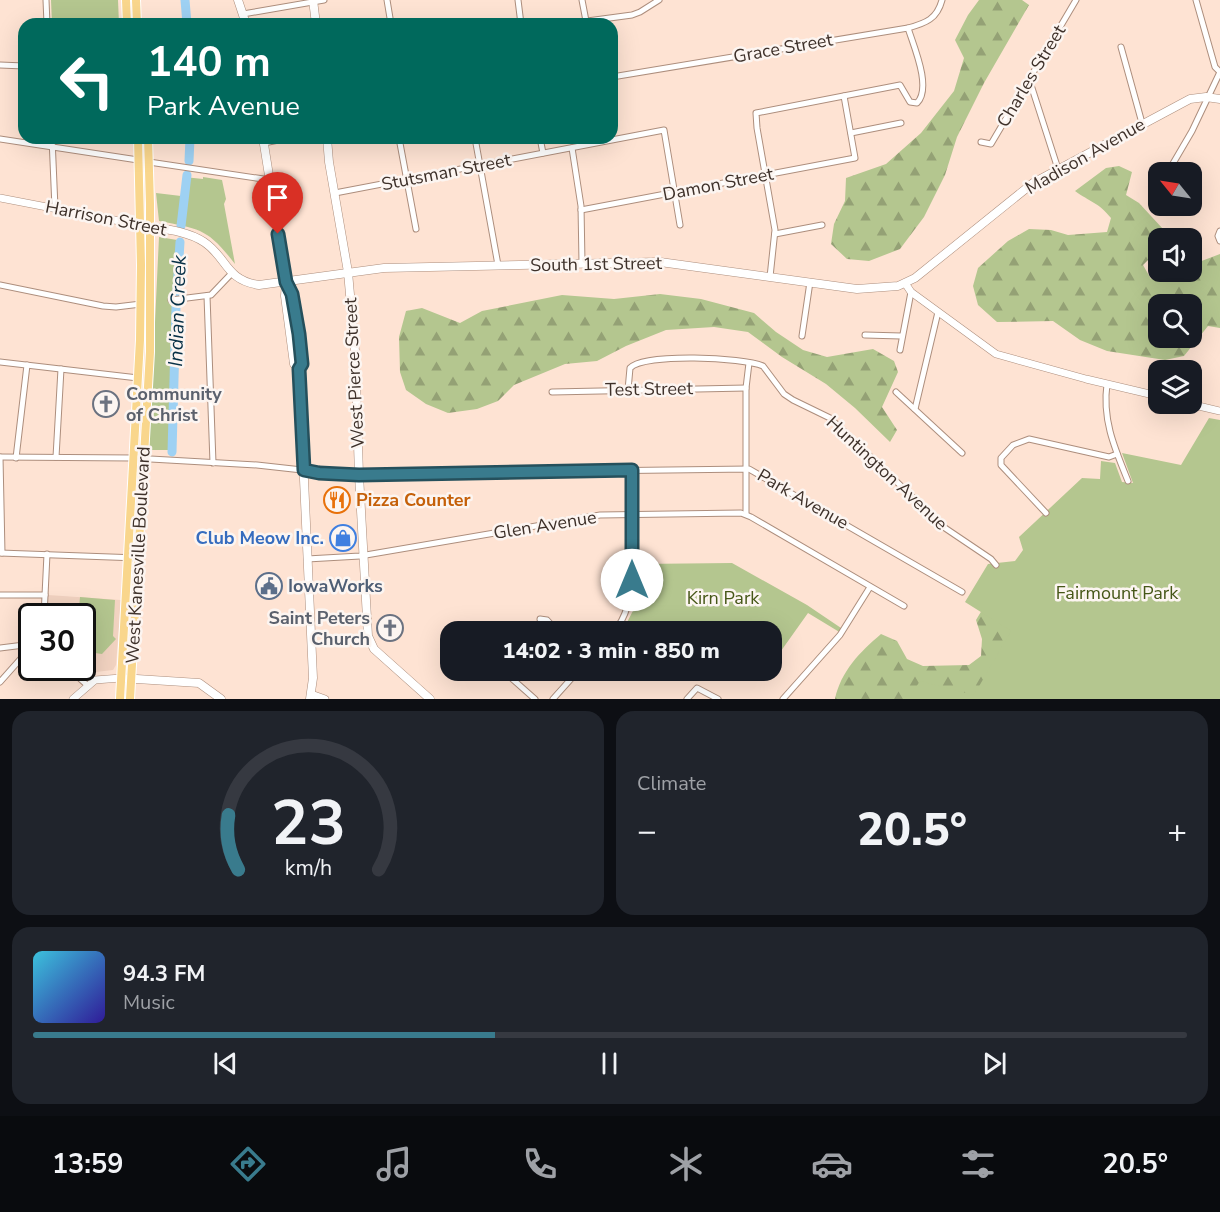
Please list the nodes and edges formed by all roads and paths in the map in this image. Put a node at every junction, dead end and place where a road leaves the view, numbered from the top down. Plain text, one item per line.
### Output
1 (46, 0) edge
2 (126, 0) edge
3 (136, 0) edge
4 (238, 0) edge
5 (324, 0) edge
6 (387, 0) edge
7 (518, 0) edge
8 (582, 0) edge
9 (659, 0) edge
10 (942, 0) edge
11 (1076, 0) edge
12 (1197, 0) edge
13 (313, 1) edge
14 (243, 14) junction
15 (47, 18) edge
16 (127, 18) edge
17 (137, 18) edge
18 (244, 18) edge
19 (315, 18) edge
20 (390, 18) edge
21 (520, 18) edge
22 (585, 18) edge
23 (609, 18) edge
24 (908, 28) junction
25 (1121, 46) dead end
26 (0, 65) edge
27 (18, 66) edge
28 (1220, 72) edge
29 (618, 76) edge
30 (1028, 82) junction
31 (844, 96) junction
32 (1209, 97) junction
33 (1220, 99) edge
34 (901, 123) dead end
35 (1142, 123) junction
36 (851, 133) junction
37 (0, 139) edge
38 (618, 139) edge
39 (18, 142) edge
40 (981, 142) dead end
41 (32, 144) edge
42 (138, 144) edge
43 (148, 144) edge
44 (264, 144) edge
45 (328, 144) edge
46 (400, 144) edge
47 (476, 144) edge
48 (541, 144) edge
49 (592, 144) edge
50 (52, 147) junction
51 (572, 148) junction
52 (543, 153) junction
53 (138, 160) junction
54 (149, 162) junction
55 (1173, 162) edge
56 (479, 165) junction
57 (1058, 169) junction
58 (766, 175) junction
59 (407, 179) junction
60 (270, 180) junction
61 (674, 192) junction
62 (335, 193) junction
63 (0, 198) edge
64 (55, 208) junction
65 (581, 210) junction
66 (140, 225) junction
67 (680, 225) dead end
68 (822, 225) dead end
69 (150, 226) junction
70 (416, 229) dead end
71 (1220, 231) edge
72 (775, 234) junction
73 (1220, 241) edge
74 (582, 263) junction
75 (498, 265) junction
76 (348, 272) junction
77 (232, 273) junction
78 (770, 277) junction
79 (914, 278) junction
80 (286, 282) junction
81 (810, 282) junction
82 (905, 283) junction
83 (0, 285) edge
84 (910, 292) junction
85 (207, 296) junction
86 (171, 300) dead end
87 (145, 303) junction
88 (938, 312) junction
89 (865, 335) dead end
90 (802, 336) dead end
91 (901, 336) junction
92 (900, 350) dead end
93 (0, 362) edge
94 (749, 363) junction
95 (27, 365) junction
96 (61, 369) junction
97 (138, 378) junction
98 (1107, 384) junction
99 (746, 388) junction
100 (628, 390) junction
101 (552, 392) dead end
102 (896, 392) dead end
103 (1148, 394) edge
104 (1202, 407) edge
105 (915, 409) junction
106 (1220, 411) edge
107 (962, 453) dead end
108 (1117, 454) junction
109 (0, 457) edge
110 (56, 457) junction
111 (16, 458) junction
112 (133, 458) junction
113 (143, 459) junction
114 (213, 463) junction
115 (746, 468) junction
116 (304, 470) junction
117 (632, 470) junction
118 (359, 475) junction
119 (1128, 481) dead end
120 (1046, 513) dead end
121 (746, 514) junction
122 (632, 515) junction
123 (1, 553) edge
124 (47, 554) junction
125 (363, 555) junction
126 (128, 557) junction
127 (138, 558) junction
128 (307, 559) junction
129 (996, 566) dead end
130 (870, 587) junction
131 (962, 592) dead end
132 (0, 595) edge
133 (45, 595) junction
134 (45, 603) edge
135 (904, 606) dead end
136 (540, 619) dead end
137 (548, 621) edge
138 (621, 621) edge
139 (18, 646) edge
140 (0, 648) edge
141 (18, 661) edge
142 (121, 678) junction
143 (131, 679) junction
144 (83, 681) edge
145 (515, 681) edge
146 (569, 681) edge
147 (0, 682) edge
148 (87, 685) junction
149 (311, 696) edge
150 (73, 699) edge
151 (120, 699) edge
152 (130, 699) edge
153 (221, 699) edge
154 (325, 699) edge
155 (430, 699) edge
156 (535, 699) edge
157 (553, 699) edge
158 (687, 699) edge
159 (718, 699) edge
160 (783, 699) edge

1 - 15 street
2 - 16 main road
3 - 17 main road
4 - 14 main road
5 - 13 street
6 - 20 street
7 - 21 street
8 - 22 street
9 - 23 street
10 - 24 street, Grace Street
11 - 30 street, Charles Street
12 - 28 street
13 - 14 street
13 - 19 main road
14 - 18 main road
24 - 29 street, Grace Street
24 - 31 street
25 - 35 street
26 - 27 street
28 - 32 street
30 - 40 street, Charles Street
30 - 57 street
31 - 36 street
31 - 58 street
32 - 33 main road, Madison Avenue
32 - 35 main road, Madison Avenue
32 - 55 street
34 - 36 street
35 - 57 main road, Madison Avenue
36 - 58 street, Damon Street
37 - 39 street
38 - 61 street, Stutsman Street
41 - 50 street
42 - 53 main road
43 - 54 main road
44 - 60 main road
45 - 62 main road, West Pierce Street
46 - 59 street
47 - 56 street
48 - 52 street
49 - 51 street, Stutsman Street
50 - 53 street
50 - 64 street
51 - 52 street, Stutsman Street
51 - 65 street
52 - 56 street, Stutsman Street
53 - 66 main road
54 - 60 street
54 - 69 main road
56 - 59 street, Stutsman Street
56 - 75 street
57 - 79 main road, Madison Avenue
58 - 61 street, Damon Street
58 - 72 street
59 - 62 street, Stutsman Street
59 - 70 street
60 - 80 main road
61 - 65 street, Damon Street
61 - 67 street
62 - 76 main road, West Pierce Street
63 - 64 street, Harrison Street
64 - 66 street, Harrison Street
65 - 74 street
66 - 69 main road, Harrison Street
66 - 87 main road
68 - 72 street
69 - 77 main road, Harrison Street
69 - 87 main road
71 - 73 street
72 - 78 street
74 - 75 main road, South 1st Street
74 - 78 main road, South 1st Street
75 - 76 main road, South 1st Street
76 - 80 main road, South 1st Street
76 - 118 main road, West Pierce Street
77 - 80 main road, South 1st Street
77 - 85 street
78 - 81 main road, South 1st Street
79 - 82 main road, Madison Avenue
79 - 84 main road
80 - 116 main road
81 - 82 main road, South 1st Street
81 - 90 street
82 - 84 street
83 - 87 street
84 - 88 street
84 - 91 street
85 - 86 street
85 - 114 street
87 - 97 main road, West Kanesville Boulevard
87 - 113 main road, West Kanesville Boulevard
88 - 98 street
88 - 105 street
89 - 91 street
91 - 92 street
93 - 95 street
94 - 99 street
94 - 100 street, Huntington Avenue
94 - 129 street, Huntington Avenue
95 - 96 street
95 - 111 street
96 - 97 street
96 - 110 street
97 - 112 main road, West Kanesville Boulevard
98 - 103 street
98 - 108 street
99 - 100 street, Test Street
99 - 115 street
100 - 101 street, Test Street
102 - 105 street
104 - 106 street
105 - 107 street
108 - 119 street
108 - 120 street
109 - 111 street, Park Avenue
109 - 123 street
110 - 111 street, Park Avenue
110 - 112 street, Park Avenue
112 - 113 street, Park Avenue
112 - 126 main road, West Kanesville Boulevard
113 - 114 street, Park Avenue
113 - 127 main road, West Kanesville Boulevard
114 - 116 street, Park Avenue
115 - 117 street, Park Avenue
115 - 121 street
115 - 131 street, Park Avenue
116 - 118 street, Park Avenue
116 - 128 main road
117 - 118 street, Park Avenue
117 - 122 street
118 - 125 main road, West Pierce Street
121 - 122 street, Glen Avenue
121 - 130 street
122 - 125 street, Glen Avenue
122 - 138 street
123 - 124 street
124 - 126 street
124 - 133 street
125 - 128 street, Glen Avenue
125 - 155 main road, West Pierce Street
126 - 127 street
126 - 142 main road, West Kanesville Boulevard
127 - 143 main road, West Kanesville Boulevard
128 - 149 main road
130 - 135 street
130 - 160 street
132 - 133 street
133 - 134 street
136 - 137 street
139 - 140 street
141 - 147 street
142 - 143 main road
142 - 148 street
142 - 151 main road, West Kanesville Boulevard
143 - 152 main road, West Kanesville Boulevard
143 - 153 main road
144 - 148 street
145 - 156 street
146 - 157 street
148 - 150 street
149 - 154 street
158 - 159 street

